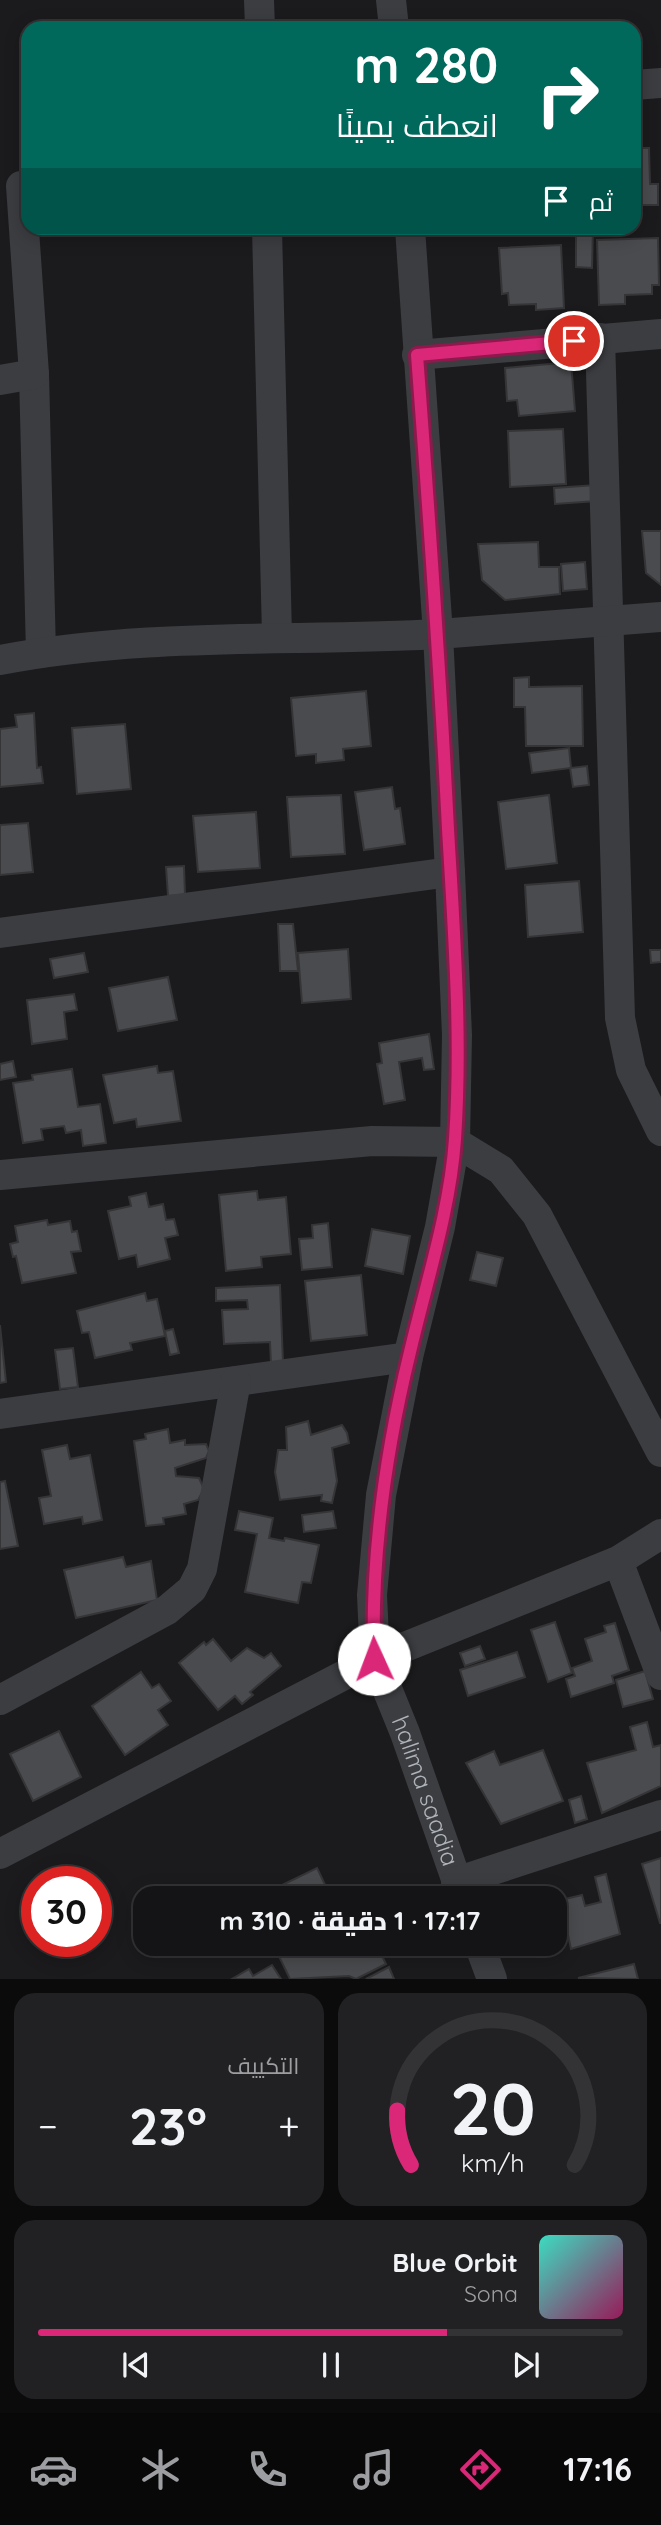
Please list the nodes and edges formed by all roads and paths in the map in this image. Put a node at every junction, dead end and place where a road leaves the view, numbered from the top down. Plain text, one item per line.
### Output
1 (259, 0) edge
2 (391, 0) edge
3 (260, 21) edge
4 (393, 21) edge
5 (661, 83) edge
6 (641, 84) edge
7 (16, 186) edge
8 (267, 235) edge
9 (410, 235) edge
10 (661, 334) edge
11 (600, 338) junction
12 (417, 355) junction
13 (34, 374) junction
14 (0, 380) edge
15 (661, 617) edge
16 (606, 620) junction
17 (438, 634) junction
18 (277, 636) junction
19 (41, 653) junction
20 (0, 660) edge
21 (450, 872) junction
22 (0, 933) edge
23 (661, 1131) edge
24 (455, 1142) junction
25 (0, 1175) edge
26 (408, 1357) junction
27 (236, 1381) junction
28 (0, 1414) edge
29 (661, 1452) edge
30 (661, 1534) edge
31 (618, 1561) junction
32 (374, 1659) junction
33 (661, 1675) edge
34 (0, 1700) edge
35 (661, 1815) edge
36 (0, 1854) edge
37 (458, 1886) edge
38 (470, 1886) edge
39 (483, 1956) edge
40 (492, 1979) edge

1 - 3 street
2 - 4 street
5 - 6 street
7 - 13 street
8 - 18 street
9 - 12 street, halima saadia
10 - 11 street
11 - 12 street
11 - 16 street
12 - 17 street, halima saadia
13 - 14 street
13 - 19 street
15 - 16 street
16 - 17 street
16 - 23 street
17 - 18 street
17 - 21 street, halima saadia
18 - 19 street
19 - 20 street
21 - 22 street
21 - 24 street, halima saadia
24 - 25 street
24 - 26 street, halima saadia
24 - 29 street
26 - 27 street
26 - 32 street, halima saadia
27 - 28 street
27 - 34 street
30 - 31 street
31 - 32 street
31 - 33 street
32 - 36 street
32 - 37 street, halima saadia
35 - 38 street
39 - 40 street

